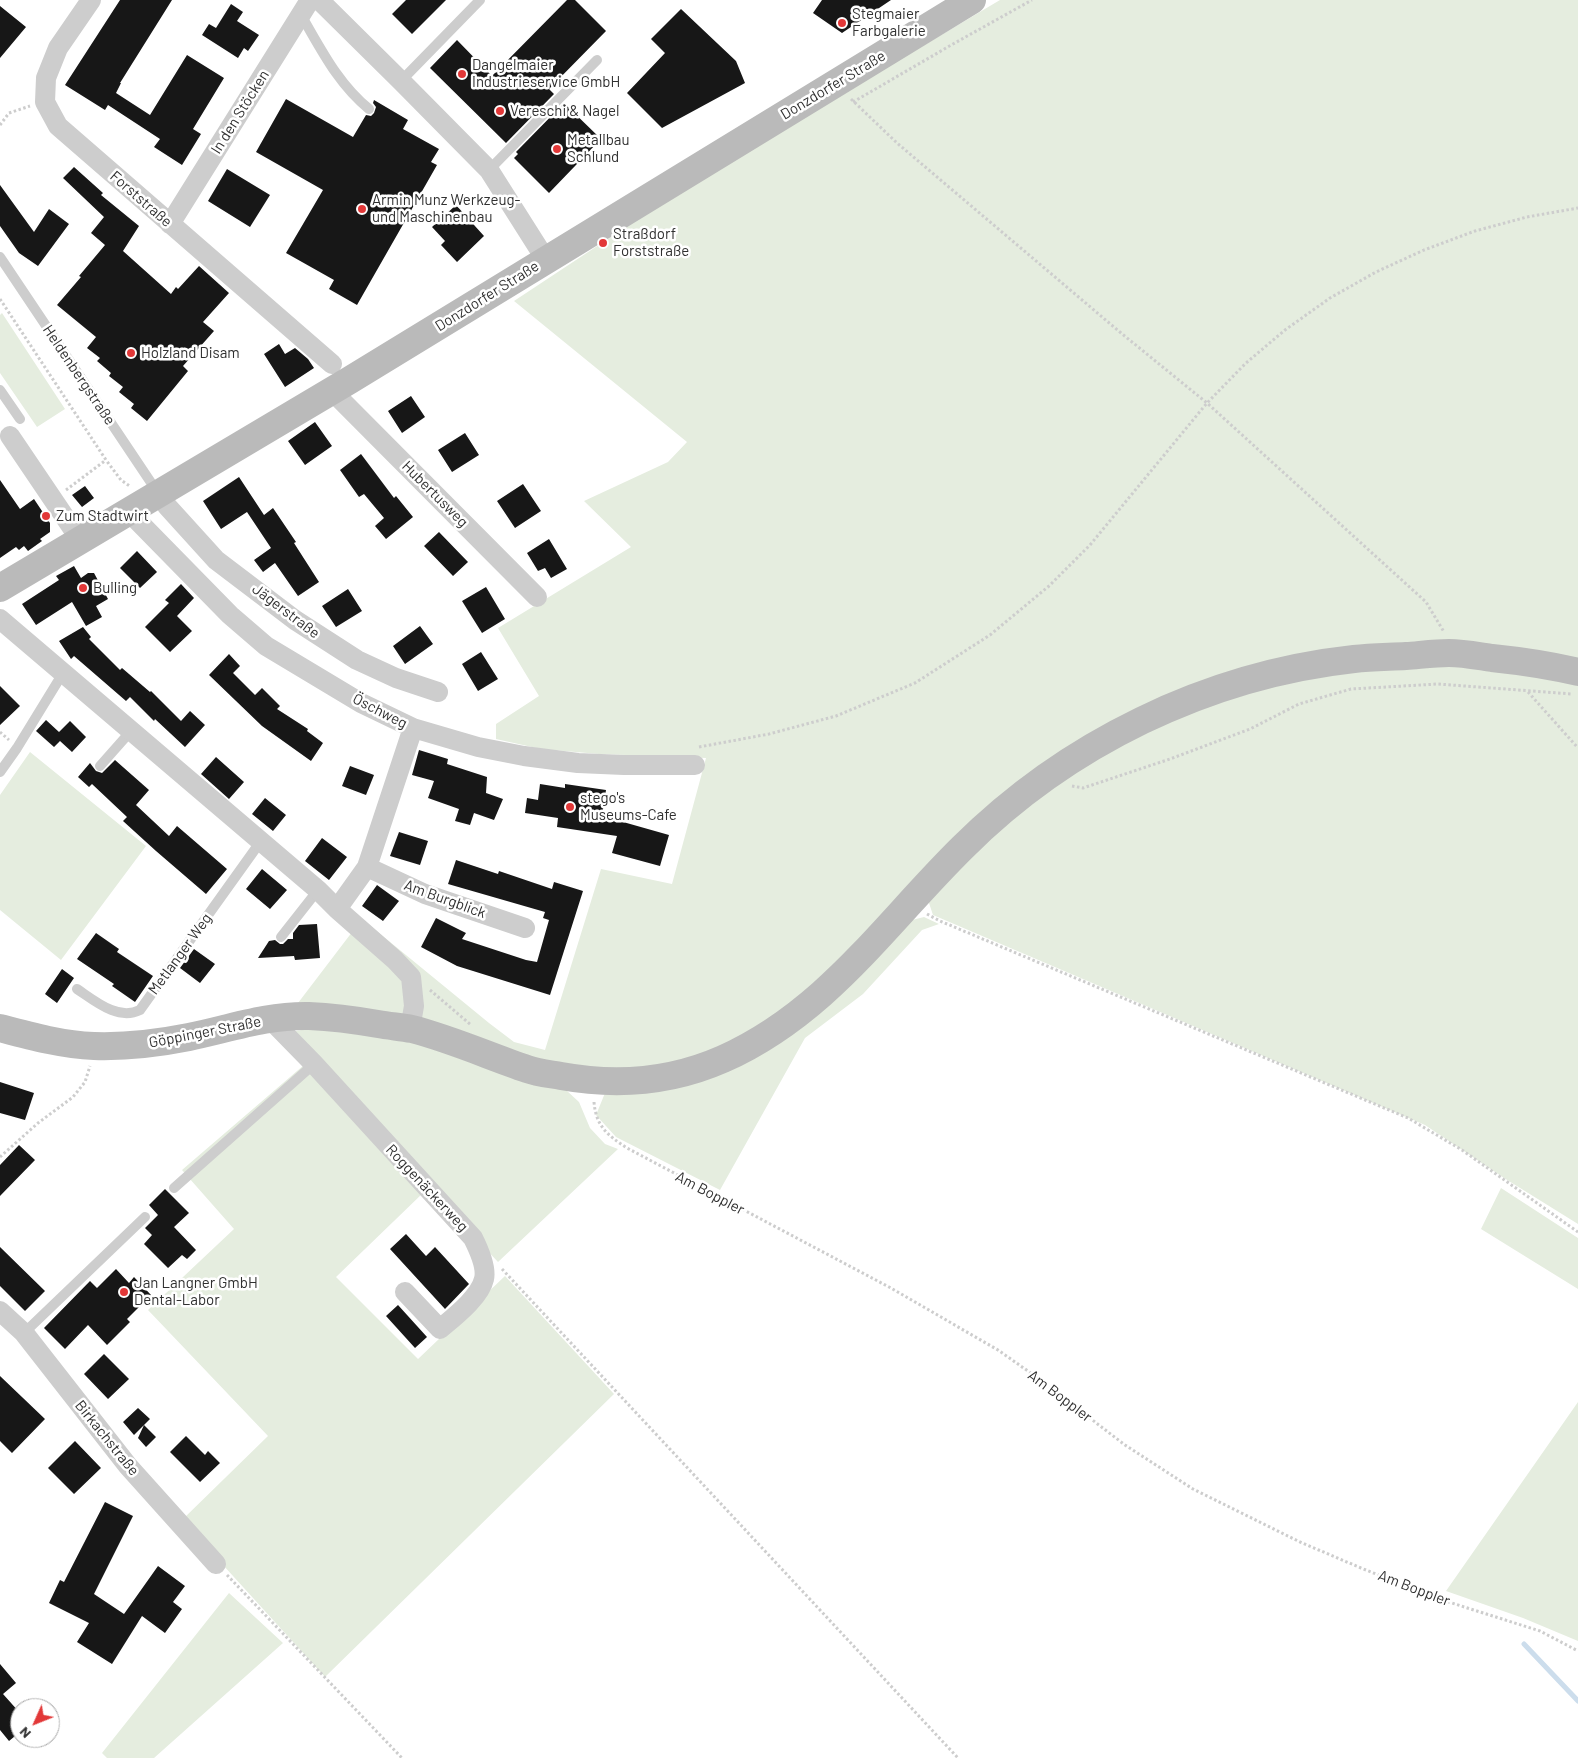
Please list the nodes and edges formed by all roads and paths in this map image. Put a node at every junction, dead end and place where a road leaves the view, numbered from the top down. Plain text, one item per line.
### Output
1 (91, 0) edge
2 (319, 0) edge
3 (480, 0) edge
4 (972, 0) edge
5 (1032, 0) edge
6 (305, 8) edge
7 (597, 60) dead end
8 (402, 80) junction
9 (846, 93) junction
10 (45, 102) junction
11 (369, 109) dead end
12 (0, 125) edge
13 (489, 170) junction
14 (1578, 208) edge
15 (170, 224) junction
16 (0, 257) edge
17 (546, 260) junction
18 (0, 299) edge
19 (5, 306) junction
20 (0, 310) edge
21 (332, 364) dead end
22 (0, 390) edge
23 (332, 391) junction
24 (1207, 403) junction
25 (20, 419) dead end
26 (10, 436) dead end
27 (106, 460) junction
28 (53, 500) junction
29 (144, 503) junction
30 (81, 541) junction
31 (3, 581) edge
32 (537, 597) dead end
33 (0, 619) edge
34 (1452, 653) junction
35 (1578, 672) edge
36 (63, 673) junction
37 (1528, 691) junction
38 (438, 692) dead end
39 (1578, 694) edge
40 (413, 728) junction
41 (131, 731) junction
42 (1578, 748) edge
43 (695, 756) joint
44 (100, 766) dead end
45 (0, 772) edge
46 (1069, 786) dead end
47 (261, 841) junction
48 (367, 867) junction
49 (318, 890) junction
50 (910, 903) junction
51 (337, 909) junction
52 (525, 928) dead end
53 (281, 938) dead end
54 (77, 990) dead end
55 (270, 1019) junction
56 (0, 1028) edge
57 (410, 1029) junction
58 (92, 1046) junction
59 (314, 1064) junction
60 (590, 1081) junction
61 (0, 1157) edge
62 (174, 1188) dead end
63 (145, 1217) dead end
64 (1578, 1232) edge
65 (500, 1266) dead end
66 (405, 1292) dead end
67 (0, 1311) edge
68 (24, 1332) junction
69 (216, 1564) joint
70 (1578, 1651) edge
71 (402, 1758) edge
72 (958, 1758) edge

1 - 10 street
2 - 8 street
3 - 8 lane
4 - 9 main road, Donzdorfer Straße
5 - 9 path
6 - 11 lane
6 - 15 street, In den Stöcken
7 - 13 lane
8 - 13 street
9 - 17 main road, Donzdorfer Straße
9 - 24 path
10 - 12 path
10 - 15 street, Forststraße
13 - 17 street
14 - 24 path
15 - 21 street, Forststraße
16 - 29 lane, Heldenbergstraße
17 - 23 main road, Donzdorfer Straße
18 - 19 path
19 - 20 path
19 - 27 path
22 - 25 lane
23 - 29 main road, Donzdorfer Straße
23 - 32 street, Hubertusweg
24 - 34 path
24 - 43 path
26 - 28 street
27 - 28 path
27 - 29 path
28 - 30 street
29 - 30 main road, Donzdorfer Straße
29 - 38 street, Jägerstraße
29 - 40 street, Öschweg
30 - 31 main road, Donzdorfer Straße
33 - 36 street
34 - 35 main road, Göppinger Straße
34 - 50 main road, Göppinger Straße
36 - 41 street
36 - 45 lane
37 - 39 path
37 - 42 path
37 - 46 path
40 - 43 street, Öschweg
40 - 48 street
41 - 44 lane
41 - 47 street
47 - 49 street
47 - 54 lane, Metlanger Weg
48 - 51 street
48 - 52 street, Am Burgblick
49 - 51 street
49 - 53 lane
50 - 60 main road, Göppinger Straße
50 - 64 path
51 - 57 street
55 - 57 main road, Göppinger Straße
55 - 58 main road, Göppinger Straße
55 - 59 street, Roggenäckerweg
56 - 58 main road, Göppinger Straße
57 - 60 main road, Göppinger Straße
58 - 61 path
59 - 62 lane
59 - 66 street, Roggenäckerweg
60 - 70 path, Am Boppler
63 - 68 lane
65 - 72 path
67 - 68 street, Birkachstraße
68 - 69 street, Birkachstraße
69 - 71 path

